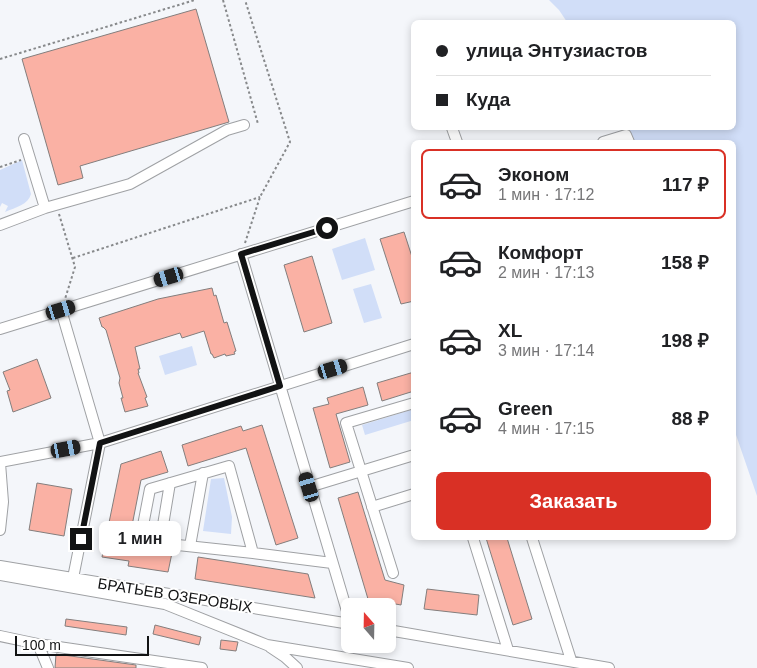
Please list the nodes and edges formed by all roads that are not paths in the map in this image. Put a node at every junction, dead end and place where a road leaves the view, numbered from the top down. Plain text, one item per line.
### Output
1 (244, 125) dead end
2 (24, 139) dead end
3 (411, 202) edge
4 (45, 208) junction
5 (0, 225) edge
6 (241, 254) junction
7 (61, 310) junction
8 (0, 329) edge
9 (411, 345) edge
10 (280, 386) junction
11 (411, 404) edge
12 (100, 443) junction
13 (411, 456) edge
14 (0, 462) edge
15 (361, 471) junction
16 (203, 474) junction
17 (170, 483) junction
18 (309, 487) junction
19 (411, 495) edge
20 (372, 507) junction
21 (0, 530) edge
22 (474, 540) edge
23 (533, 540) edge
24 (160, 543) junction
25 (190, 546) junction
26 (253, 553) junction
27 (332, 563) junction
28 (0, 566) edge
29 (393, 573) dead end
30 (0, 575) edge
31 (74, 578) junction
32 (343, 598) edge
33 (341, 621) edge
34 (396, 631) edge
35 (0, 636) edge
36 (38, 644) junction
37 (267, 645) junction
38 (508, 650) junction
39 (567, 664) edge
40 (48, 668) edge
41 (202, 668) edge
42 (297, 668) edge
43 (408, 668) edge
44 (609, 668) edge

1 - 4 street
2 - 4 street
3 - 6 street
4 - 5 street
6 - 7 street
6 - 10 street
7 - 8 street
7 - 12 street
9 - 10 street
10 - 12 street
10 - 18 street
11 - 15 street
12 - 14 street
12 - 31 street
13 - 15 street
14 - 21 street
15 - 18 street
15 - 20 street
16 - 17 street
16 - 25 street
16 - 26 street
17 - 24 street
17 - 24 street
18 - 27 street
19 - 20 street
20 - 29 street
22 - 38 street
23 - 39 street
24 - 25 street
25 - 26 street
26 - 27 street
27 - 32 street
28 - 31 street, БРАТЬЕВ ОЗЕРОВЫХ
30 - 37 street
31 - 33 street, БРАТЬЕВ ОЗЕРОВЫХ
34 - 38 street
35 - 36 street
36 - 40 street
36 - 41 street
37 - 42 street
37 - 43 street
38 - 39 street
39 - 44 street

